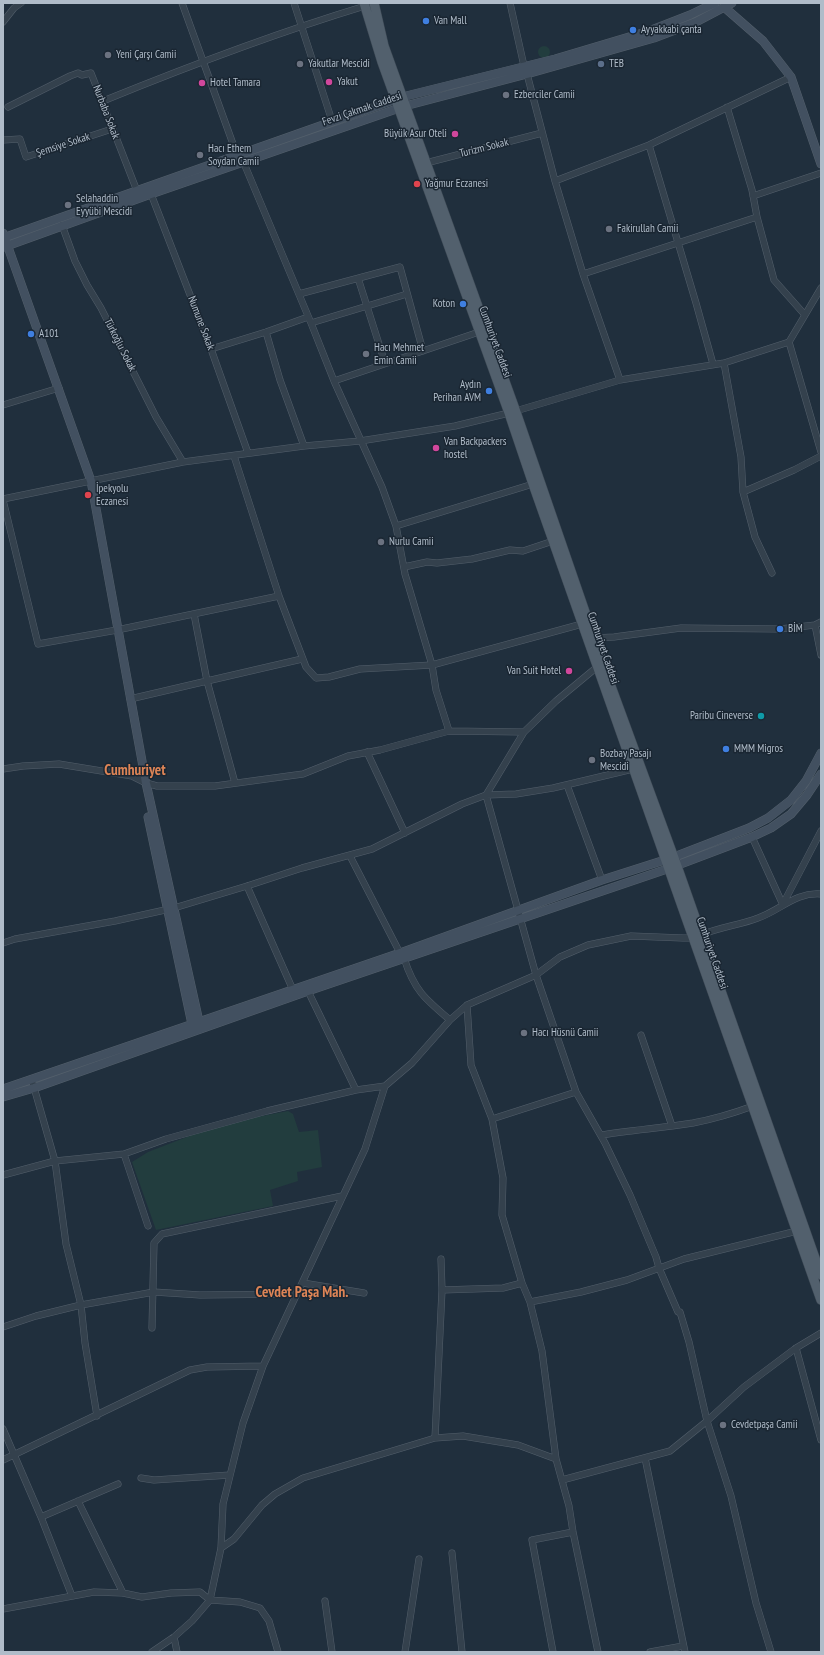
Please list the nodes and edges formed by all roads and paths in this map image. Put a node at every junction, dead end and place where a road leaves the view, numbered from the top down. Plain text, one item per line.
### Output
1 (21, 3) edge
2 (182, 3) edge
3 (294, 3) edge
4 (510, 3) edge
5 (715, 3) edge
6 (368, 4) edge
7 (728, 5) edge
8 (3, 22) edge
9 (300, 26) junction
10 (203, 60) junction
11 (525, 70) junction
12 (791, 77) junction
13 (103, 102) junction
14 (400, 102) junction
15 (8, 107) dead end
16 (727, 107) junction
17 (332, 121) junction
18 (112, 129) junction
19 (542, 133) junction
20 (3, 140) edge
21 (649, 145) junction
22 (237, 155) junction
23 (243, 161) junction
24 (426, 163) junction
25 (821, 164) edge
26 (821, 173) edge
27 (555, 182) junction
28 (137, 191) junction
29 (151, 194) junction
30 (753, 196) junction
31 (757, 217) junction
32 (62, 225) junction
33 (4, 242) edge
34 (678, 242) junction
35 (583, 274) junction
36 (358, 278) junction
37 (821, 288) edge
38 (298, 294) junction
39 (407, 294) junction
40 (367, 306) junction
41 (805, 315) junction
42 (308, 317) junction
43 (311, 323) junction
44 (266, 332) junction
45 (479, 332) junction
46 (789, 342) junction
47 (211, 349) junction
48 (423, 351) junction
49 (385, 363) junction
50 (724, 363) junction
51 (713, 364) junction
52 (620, 380) junction
53 (334, 381) junction
54 (56, 389) junction
55 (3, 405) edge
56 (513, 412) junction
57 (821, 429) edge
58 (814, 431) junction
59 (360, 441) junction
60 (304, 446) junction
61 (821, 452) edge
62 (248, 453) junction
63 (234, 456) junction
64 (821, 456) edge
65 (183, 462) junction
66 (88, 481) junction
67 (533, 484) junction
68 (742, 492) junction
69 (3, 500) edge
70 (396, 526) junction
71 (553, 541) junction
72 (404, 567) junction
73 (772, 573) dead end
74 (279, 596) junction
75 (194, 614) junction
76 (582, 624) junction
77 (818, 624) edge
78 (115, 630) junction
79 (594, 638) junction
80 (821, 655) edge
81 (302, 659) junction
82 (432, 665) junction
83 (597, 667) junction
84 (207, 681) junction
85 (130, 699) junction
86 (449, 731) junction
87 (524, 732) junction
88 (367, 752) junction
89 (821, 753) edge
90 (3, 769) edge
91 (633, 769) junction
92 (821, 774) edge
93 (143, 781) junction
94 (235, 783) junction
95 (567, 785) junction
96 (486, 795) junction
97 (821, 831) edge
98 (405, 833) junction
99 (752, 837) junction
100 (350, 856) junction
101 (672, 863) junction
102 (602, 880) junction
103 (247, 886) junction
104 (821, 894) edge
105 (783, 905) junction
106 (171, 909) junction
107 (519, 915) junction
108 (697, 936) junction
109 (3, 943) edge
110 (402, 956) junction
111 (536, 974) junction
112 (293, 990) junction
113 (308, 991) junction
114 (467, 1006) junction
115 (450, 1020) junction
116 (197, 1026) junction
117 (641, 1035) dead end
118 (33, 1084) junction
119 (386, 1086) junction
120 (3, 1090) edge
121 (356, 1090) junction
122 (576, 1092) junction
123 (3, 1097) edge
124 (753, 1106) junction
125 (492, 1119) junction
126 (672, 1126) junction
127 (601, 1135) junction
128 (124, 1154) junction
129 (55, 1161) junction
130 (3, 1175) edge
131 (342, 1196) junction
132 (148, 1226) dead end
133 (797, 1232) junction
134 (442, 1260) dead end
135 (659, 1268) junction
136 (821, 1275) edge
137 (303, 1283) junction
138 (522, 1283) junction
139 (442, 1290) junction
140 (154, 1292) junction
141 (364, 1293) dead end
142 (298, 1294) junction
143 (821, 1300) edge
144 (530, 1302) junction
145 (81, 1304) junction
146 (3, 1327) edge
147 (152, 1328) dead end
148 (821, 1333) edge
149 (796, 1348) junction
150 (263, 1366) junction
151 (97, 1416) junction
152 (708, 1421) junction
153 (3, 1429) edge
154 (435, 1438) junction
155 (821, 1440) edge
156 (14, 1455) junction
157 (645, 1458) junction
158 (556, 1459) junction
159 (3, 1460) edge
160 (230, 1475) junction
161 (141, 1478) dead end
162 (562, 1480) junction
163 (118, 1484) dead end
164 (78, 1501) junction
165 (41, 1517) junction
166 (573, 1532) junction
167 (221, 1548) junction
168 (452, 1554) dead end
169 (419, 1559) dead end
170 (123, 1593) junction
171 (72, 1596) junction
172 (210, 1600) junction
173 (325, 1601) dead end
174 (3, 1609) edge
175 (174, 1637) junction
176 (684, 1649) edge
177 (152, 1652) edge
178 (177, 1652) edge
179 (278, 1652) edge
180 (332, 1652) edge
181 (406, 1652) edge
182 (462, 1652) edge
183 (554, 1652) edge
184 (598, 1652) edge
185 (650, 1652) edge
186 (772, 1652) edge

1 - 8 street
2 - 10 street
3 - 9 street
4 - 11 street
5 - 11 street, Fevzi Çakmak Caddesi
6 - 9 street
6 - 14 main road, Cumhuriyet Caddesi
7 - 11 street, Fevzi Çakmak Caddesi
7 - 12 street
9 - 10 street
9 - 17 street
10 - 13 street
10 - 22 street
11 - 14 street, Fevzi Çakmak Caddesi
11 - 19 street
12 - 16 street
12 - 25 street
13 - 15 street, Nurbaba Sokak
13 - 18 street, Nurbaba Sokak
14 - 17 street
14 - 23 street, Fevzi Çakmak Caddesi
14 - 24 main road, Cumhuriyet Caddesi
14 - 45 main road, Cumhuriyet Caddesi
16 - 21 street
16 - 30 street
17 - 22 street
18 - 20 street, Şemsiye Sokak
18 - 28 street, Nurbaba Sokak
19 - 24 street, Turizm Sokak
19 - 27 street
21 - 27 street
21 - 34 street
22 - 28 street
23 - 29 street, Fevzi Çakmak Caddesi
23 - 38 street
24 - 56 main road, Cumhuriyet Caddesi
26 - 30 street
27 - 35 street
28 - 33 street
29 - 32 street, Fevzi Çakmak Caddesi
29 - 47 street, Numune Sokak
30 - 31 street
31 - 34 street
31 - 41 street
32 - 33 street, Fevzi Çakmak Caddesi
32 - 65 street, Türkoğlu Sokak
33 - 54 street
34 - 35 street
34 - 51 street
35 - 52 street
36 - 38 street
36 - 39 street
36 - 40 street
37 - 41 street
38 - 42 street
39 - 40 street
39 - 48 street
40 - 43 street
40 - 49 street
41 - 46 street
42 - 43 street
42 - 44 street
43 - 53 street
44 - 47 street
44 - 60 street
45 - 48 street
45 - 56 main road, Cumhuriyet Caddesi
46 - 50 street
46 - 58 street
47 - 62 street, Numune Sokak
48 - 49 street
49 - 53 street
50 - 51 street
50 - 68 street
51 - 52 street
52 - 56 street
53 - 59 street
54 - 55 street
54 - 66 street
56 - 59 street
56 - 67 main road, Cumhuriyet Caddesi
56 - 79 main road, Cumhuriyet Caddesi
57 - 58 street
58 - 61 street
59 - 60 street
59 - 70 street
60 - 62 street
62 - 63 street
63 - 65 street
63 - 74 street
64 - 68 street
65 - 66 street
66 - 69 street
66 - 78 street
67 - 70 street
67 - 71 main road, Cumhuriyet Caddesi
68 - 73 street
69 - 78 street
70 - 72 street
71 - 72 street
71 - 76 main road, Cumhuriyet Caddesi
72 - 82 street
74 - 75 street
74 - 81 street
75 - 78 street
75 - 84 street
76 - 82 street
76 - 83 main road, Cumhuriyet Caddesi
77 - 79 street
77 - 80 street
78 - 85 street
78 - 93 street
79 - 101 main road, Cumhuriyet Caddesi
81 - 82 street
81 - 84 street
82 - 86 street
83 - 87 street
83 - 91 main road, Cumhuriyet Caddesi
84 - 85 street
84 - 94 street
85 - 93 street
86 - 87 street
86 - 88 street
87 - 96 street
88 - 94 street
88 - 98 street
89 - 101 street
90 - 93 street
91 - 95 street
91 - 101 main road, Cumhuriyet Caddesi
92 - 99 street
93 - 94 street
93 - 106 street
95 - 96 street
95 - 102 street
96 - 98 street
96 - 107 street
97 - 105 street
98 - 100 street
99 - 101 street
99 - 105 street
100 - 103 street
100 - 110 street
101 - 102 street
101 - 107 street
101 - 108 main road, Cumhuriyet Caddesi
102 - 107 street
103 - 106 street
103 - 112 street
104 - 105 street
105 - 108 street
106 - 109 street
106 - 116 street
107 - 110 street
107 - 111 street
108 - 111 street
108 - 124 main road, Cumhuriyet Caddesi
108 - 136 main road, Cumhuriyet Caddesi
110 - 112 street
110 - 113 street
110 - 115 street
111 - 114 street
111 - 122 street
112 - 116 street
113 - 116 street
113 - 121 street
114 - 115 street
114 - 125 street
115 - 119 street
116 - 118 street
117 - 126 street
118 - 120 street
118 - 123 street
118 - 129 street
119 - 121 street
119 - 131 street
121 - 128 street
122 - 125 street
122 - 127 street
124 - 126 street
124 - 133 main road, Cumhuriyet Caddesi
125 - 138 street
126 - 127 street
127 - 135 street
128 - 129 street
128 - 132 street
129 - 130 street
129 - 145 street
131 - 137 street
131 - 140 street
133 - 135 street
133 - 143 main road, Cumhuriyet Caddesi
134 - 139 street
135 - 144 street
135 - 152 street
137 - 141 street
137 - 142 street
138 - 139 street
138 - 144 street
139 - 154 street
140 - 142 street
140 - 145 street
140 - 147 street
142 - 150 street
144 - 158 street
145 - 146 street
145 - 151 street
148 - 149 street
149 - 152 street
149 - 155 street
150 - 151 street
150 - 160 street
151 - 156 street
152 - 157 street
152 - 186 street
153 - 156 street
154 - 158 street
154 - 167 street
156 - 159 street
156 - 165 street
157 - 162 street
157 - 176 street
158 - 162 street
160 - 161 street
160 - 167 street
162 - 166 street
163 - 164 street
164 - 165 street
164 - 170 street
165 - 171 street
166 - 183 street
166 - 184 street
167 - 172 street
168 - 182 street
169 - 181 street
170 - 171 street
170 - 172 street
171 - 174 street
172 - 175 street
172 - 179 street
173 - 180 street
175 - 177 street
175 - 178 street
176 - 185 street

